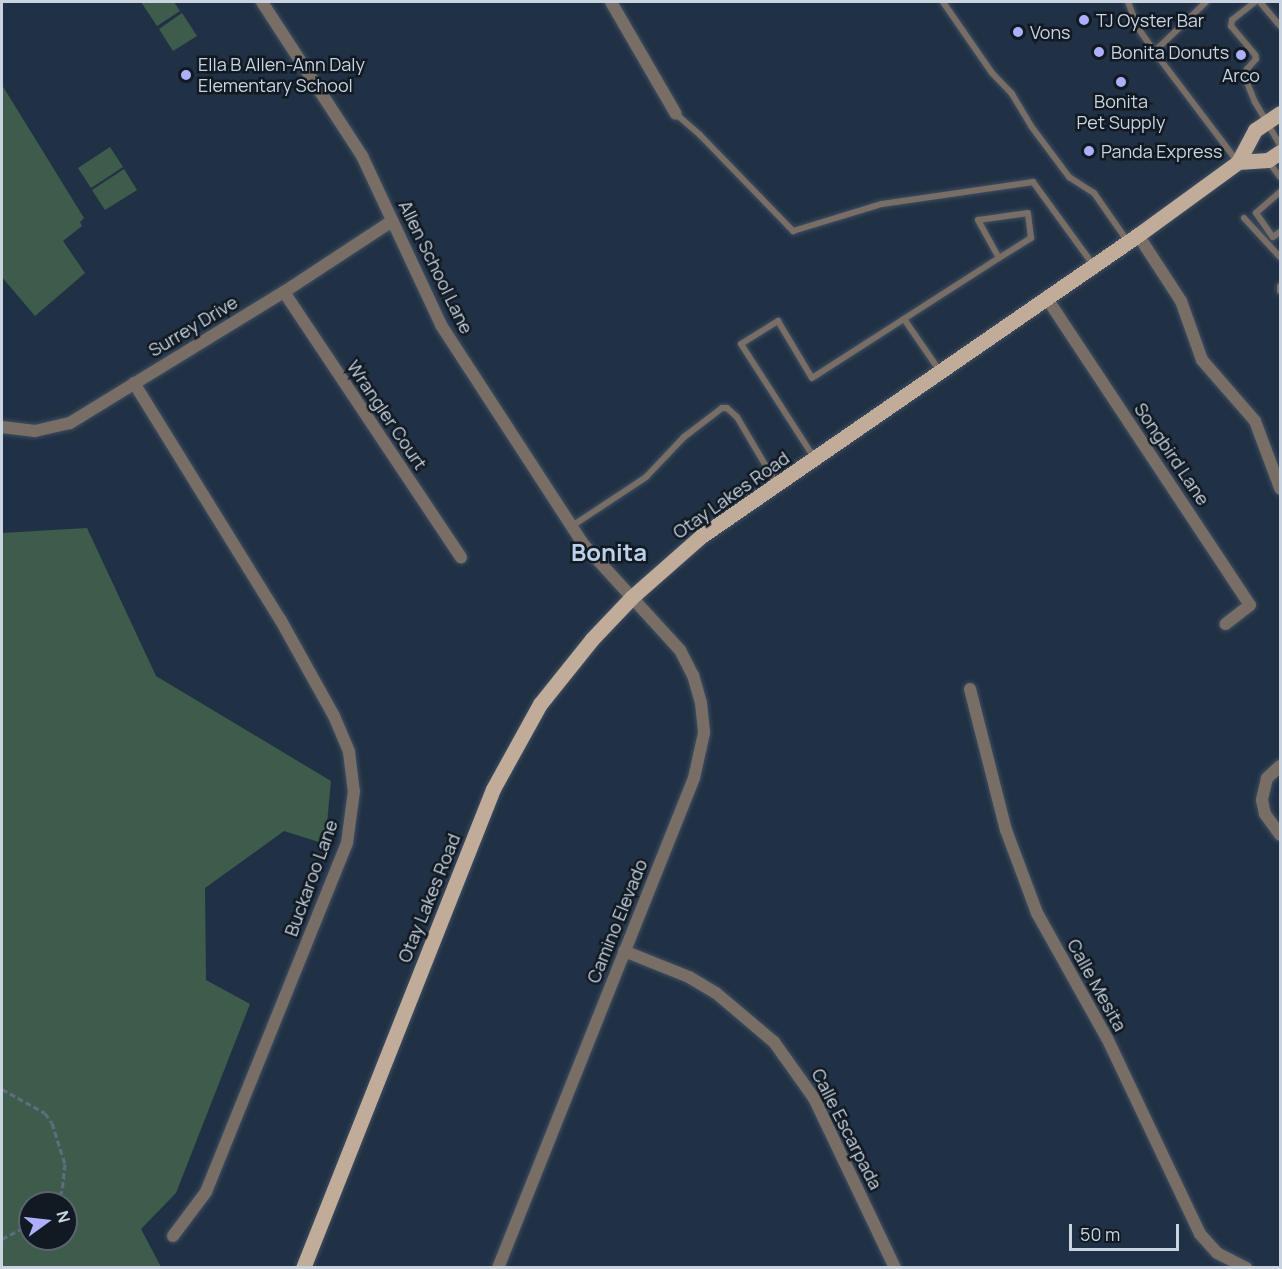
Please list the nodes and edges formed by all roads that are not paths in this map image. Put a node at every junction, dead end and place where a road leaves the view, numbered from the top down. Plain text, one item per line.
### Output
1 (262, 2) edge
2 (610, 2) edge
3 (943, 2) edge
4 (1128, 2) edge
5 (1206, 2) edge
6 (1255, 2) edge
7 (1260, 2) edge
8 (1281, 26) edge
9 (1154, 52) junction
10 (1281, 113) edge
11 (676, 114) joint
12 (1266, 123) junction
13 (1281, 145) edge
14 (1274, 156) edge
15 (1238, 162) junction
16 (1281, 177) edge
17 (1281, 192) edge
18 (1244, 218) dead end
19 (392, 221) junction
20 (1281, 232) edge
21 (1133, 239) junction
22 (1281, 257) edge
23 (999, 258) junction
24 (1095, 266) junction
25 (284, 292) junction
26 (1046, 297) junction
27 (904, 319) junction
28 (941, 372) junction
29 (134, 383) junction
30 (2, 427) edge
31 (815, 459) junction
32 (777, 485) junction
33 (1281, 488) edge
34 (572, 526) junction
35 (460, 557) dead end
36 (632, 597) junction
37 (1226, 624) dead end
38 (970, 689) dead end
39 (1281, 766) edge
40 (1281, 835) edge
41 (624, 951) junction
42 (173, 1236) dead end
43 (303, 1268) edge
44 (498, 1268) edge
45 (895, 1268) edge
46 (1246, 1268) edge

1 - 19 street, Allen School Lane
2 - 11 street
3 - 21 lane
4 - 9 lane
5 - 9 lane
6 - 12 lane
7 - 8 lane
9 - 15 lane
10 - 12 main road, Otay Lakes Road
11 - 24 lane
12 - 13 lane
12 - 15 main road, Otay Lakes Road
14 - 15 main road
14 - 16 lane
15 - 21 main road, Otay Lakes Road
17 - 20 lane
18 - 22 lane
19 - 25 street, Surrey Drive
19 - 34 street, Allen School Lane
21 - 24 main road, Otay Lakes Road
21 - 33 street
23 - 23 lane
23 - 27 lane
24 - 26 main road, Otay Lakes Road
25 - 29 street, Surrey Drive
25 - 35 street, Wrangler Court
26 - 28 main road, Otay Lakes Road
26 - 37 street, Songbird Lane
27 - 28 lane
27 - 31 lane
28 - 31 main road, Otay Lakes Road
29 - 30 street, Surrey Drive
29 - 42 street, Buckaroo Lane
31 - 32 main road, Otay Lakes Road
32 - 34 lane
32 - 36 main road, Otay Lakes Road
34 - 36 street, Allen School Lane
36 - 41 street, Camino Elevado
36 - 43 main road, Otay Lakes Road
38 - 46 street, Calle Mesita
39 - 40 street
41 - 44 street, Camino Elevado
41 - 45 street, Calle Escarpada

